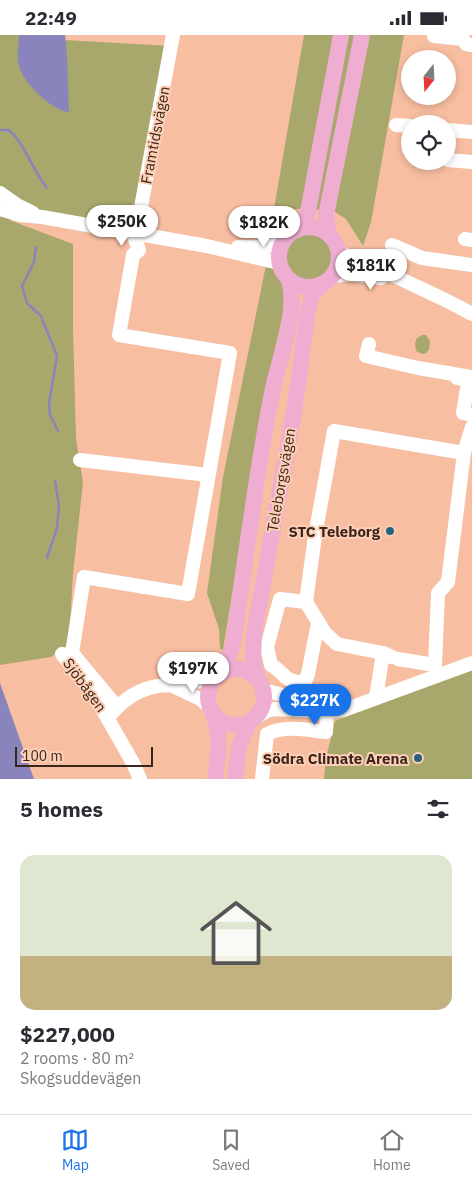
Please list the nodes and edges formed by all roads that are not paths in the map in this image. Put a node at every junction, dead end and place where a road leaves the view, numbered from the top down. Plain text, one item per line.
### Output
1 (173, 35) edge
2 (341, 35) edge
3 (362, 35) edge
4 (434, 36) edge
5 (472, 45) edge
6 (456, 131) edge
7 (472, 132) edge
8 (456, 161) edge
9 (472, 162) edge
10 (0, 193) edge
11 (0, 209) edge
12 (42, 217) junction
13 (297, 230) junction
14 (136, 235) junction
15 (284, 241) junction
16 (333, 241) junction
17 (392, 245) dead end
18 (207, 246) junction
19 (279, 263) junction
20 (472, 265) edge
21 (289, 280) junction
22 (327, 280) junction
23 (410, 284) junction
24 (472, 314) edge
25 (369, 345) dead end
26 (472, 377) edge
27 (457, 378) dead end
28 (472, 415) edge
29 (472, 427) edge
30 (464, 453) junction
31 (80, 460) dead end
32 (208, 475) junction
33 (306, 602) junction
34 (318, 623) junction
35 (62, 654) dead end
36 (391, 656) junction
37 (472, 664) edge
38 (438, 669) junction
39 (215, 679) junction
40 (261, 685) junction
41 (173, 686) junction
42 (371, 700) junction
43 (327, 707) junction
44 (211, 709) junction
45 (112, 712) junction
46 (251, 720) junction
47 (140, 779) edge
48 (215, 779) edge
49 (235, 779) edge
50 (262, 779) edge

1 - 14 street, Framtidsvägen
2 - 13 main road
3 - 16 main road
4 - 5 street
6 - 7 street
8 - 9 street
10 - 12 street
11 - 12 street
12 - 14 street
13 - 15 main road
13 - 16 main road
14 - 18 street
14 - 32 street, Framtidsvägen
15 - 18 street
15 - 19 main road
16 - 22 main road
16 - 23 street
17 - 20 street
18 - 19 street
19 - 21 main road
21 - 22 main road
21 - 39 main road, Teleborgsvägen
22 - 23 street
22 - 40 main road, Teleborgsvägen
23 - 24 street
25 - 26 street
27 - 28 street
29 - 30 street
30 - 33 street
30 - 38 street
31 - 32 street
32 - 45 street
33 - 34 street
33 - 34 street
34 - 36 street
35 - 45 street, Sjöbågen
36 - 38 street
36 - 42 street
37 - 38 street
38 - 42 street
39 - 40 main road
39 - 41 street, Sjöbågen
39 - 44 main road
40 - 43 street
40 - 46 main road
41 - 44 street
41 - 45 street, Sjöbågen
42 - 43 street
43 - 46 street
43 - 50 street
44 - 46 main road
44 - 48 main road
45 - 47 street, Sjöbågen
46 - 49 main road

